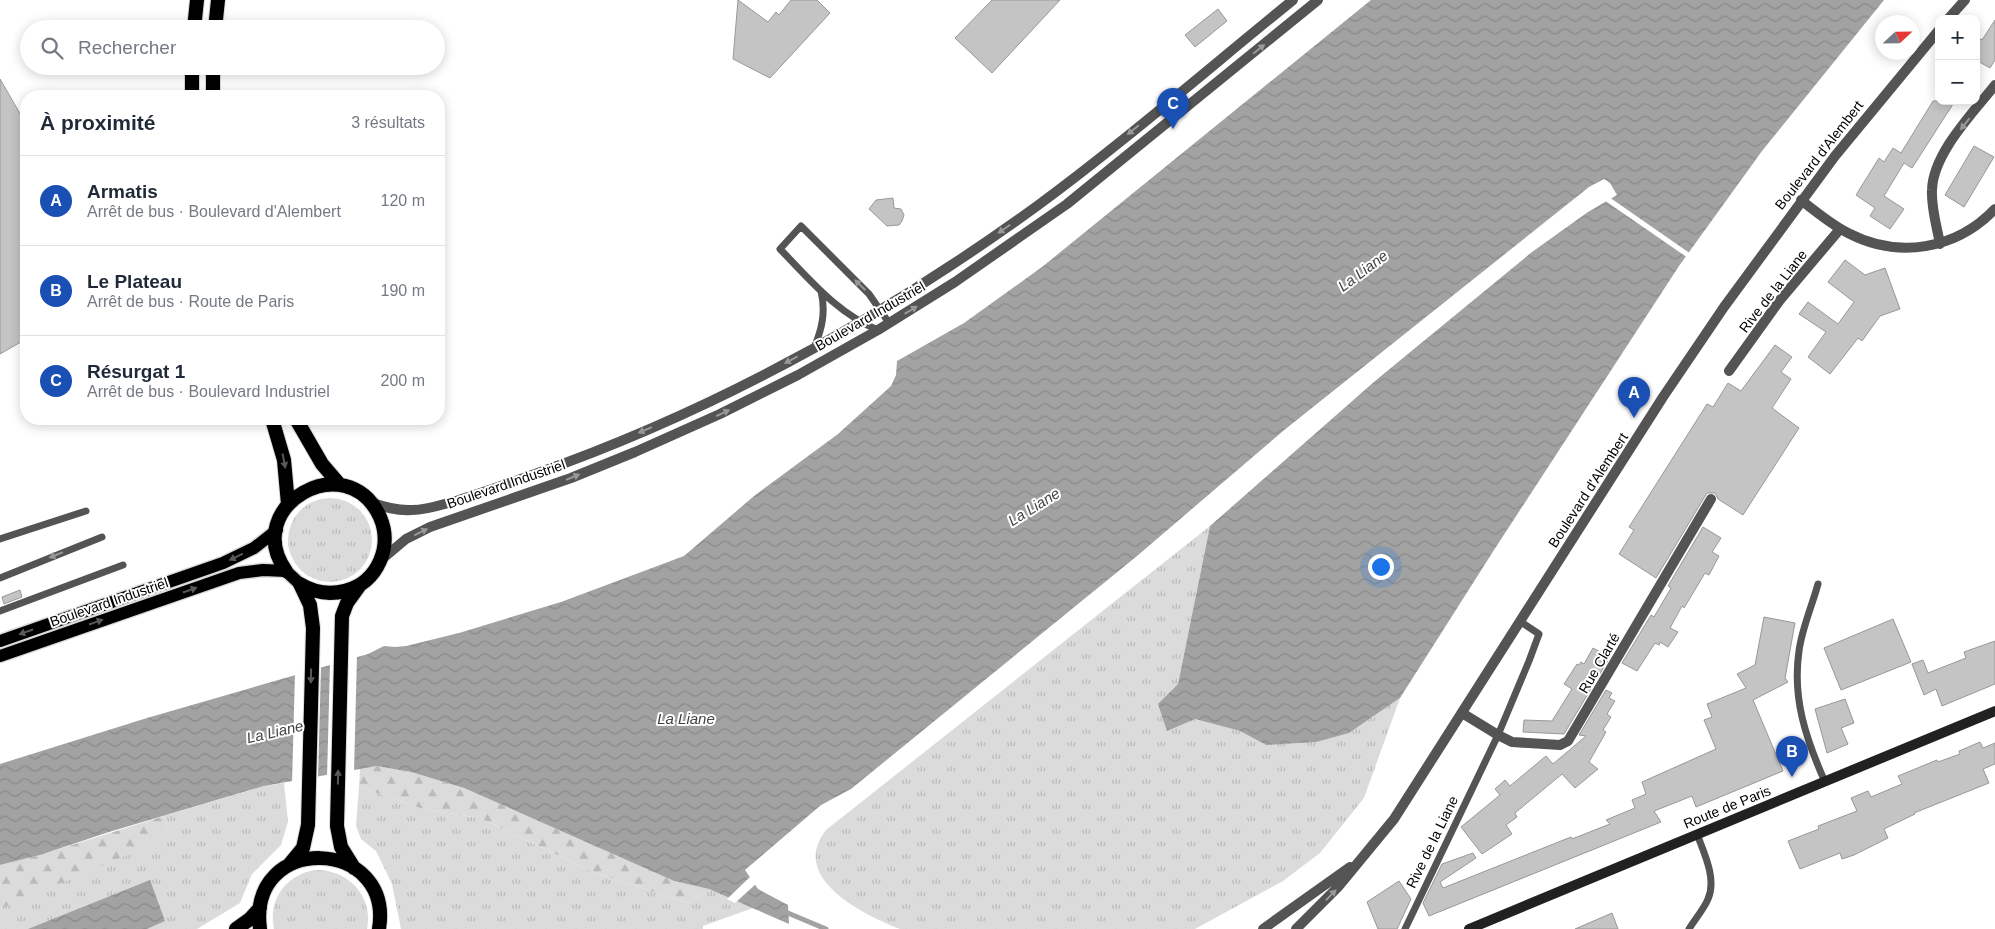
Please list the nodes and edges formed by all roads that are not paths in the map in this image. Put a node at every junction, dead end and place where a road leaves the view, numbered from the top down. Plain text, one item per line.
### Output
1 (197, 0) edge
2 (218, 0) edge
3 (1293, 0) edge
4 (1318, 0) edge
5 (1965, 0) edge
6 (1952, 15) edge
7 (195, 20) edge
8 (216, 20) edge
9 (1935, 35) edge
10 (192, 75) edge
11 (213, 75) edge
12 (1995, 85) edge
13 (192, 90) edge
14 (213, 90) edge
15 (1801, 200) junction
16 (1995, 209) edge
17 (1840, 229) junction
18 (1940, 244) junction
19 (821, 291) junction
20 (881, 310) junction
21 (859, 322) junction
22 (889, 324) junction
23 (878, 330) junction
24 (814, 348) junction
25 (1729, 371) dead end
26 (274, 425) edge
27 (299, 425) edge
28 (340, 485) junction
29 (1711, 499) dead end
30 (370, 502) junction
31 (288, 504) junction
32 (86, 511) dead end
33 (276, 530) junction
34 (102, 537) dead end
35 (0, 539) edge
36 (381, 560) junction
37 (123, 565) dead end
38 (286, 571) junction
39 (0, 578) edge
40 (300, 584) junction
41 (1818, 584) dead end
42 (360, 585) junction
43 (0, 612) edge
44 (1520, 622) junction
45 (0, 641) edge
46 (0, 656) edge
47 (1995, 711) edge
48 (1462, 713) junction
49 (1498, 735) junction
50 (1825, 782) junction
51 (1697, 834) junction
52 (1365, 855) junction
53 (289, 865) junction
54 (354, 868) junction
55 (260, 908) junction
56 (380, 928) edge
57 (236, 929) edge
58 (260, 929) edge
59 (1264, 929) edge
60 (1296, 929) edge
61 (1405, 929) edge
62 (1469, 929) edge
63 (1689, 929) edge

1 - 7 highway
2 - 8 highway
3 -> 20 street, Boulevard Industriel
22 -> 4 street, Boulevard Industriel
5 - 6 street
9 - 15 street, Boulevard d'Alembert
10 - 13 highway
11 - 14 highway
12 -> 18 street
15 - 17 street
15 - 44 street, Boulevard d'Alembert
16 - 18 street
17 - 18 street
17 - 25 street, Rive de la Liane
20 -> 19 lane
19 - 21 lane
19 - 24 lane
20 - 21 street, Boulevard Industriel
20 - 22 lane
21 - 23 lane
21 - 24 street, Boulevard Industriel
22 - 23 street, Boulevard Industriel
36 -> 23 street, Boulevard Industriel
24 -> 30 street, Boulevard Industriel
26 -> 31 highway
27 - 28 highway
28 - 30 highway
28 - 31 highway
29 - 49 street, Rue Clarté
30 - 36 highway
31 - 33 highway
32 - 35 lane
33 - 38 highway
33 -> 45 main road, Boulevard Industriel
34 -> 39 lane
36 - 42 highway
37 - 43 lane
38 - 40 main road
46 -> 38 main road, Boulevard Industriel
40 - 42 highway
40 -> 53 highway
41 - 50 lane
54 -> 42 highway
44 - 48 street, Boulevard d'Alembert
44 - 49 lane, Rive de la Liane
47 - 50 main road, Route de Paris
48 - 49 street, Rue Clarté
48 - 52 street, Boulevard d'Alembert
49 - 61 lane, Rive de la Liane
50 - 51 main road, Route de Paris
51 - 62 main road, Route de Paris
51 - 63 lane
52 - 59 street, Boulevard d'Alembert
60 -> 52 street, Boulevard d'Alembert
53 - 54 highway
53 - 55 highway
54 - 56 highway
55 - 57 highway
55 - 58 highway

